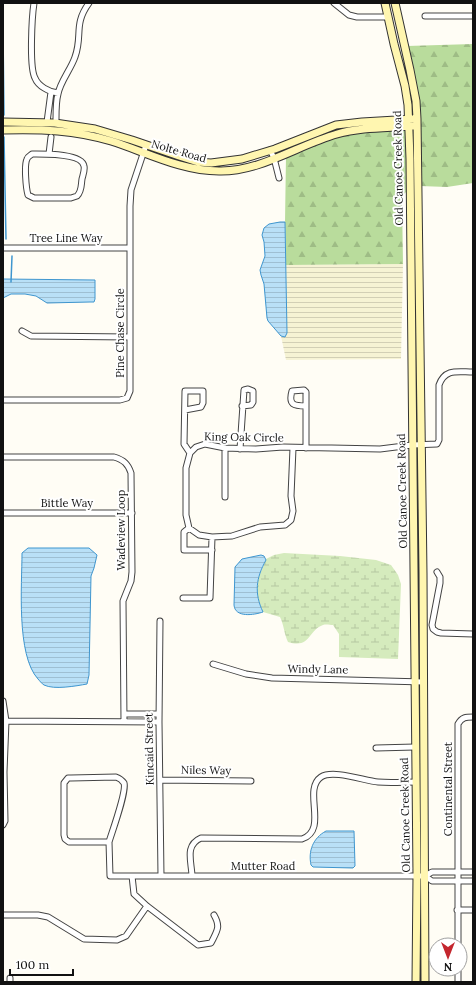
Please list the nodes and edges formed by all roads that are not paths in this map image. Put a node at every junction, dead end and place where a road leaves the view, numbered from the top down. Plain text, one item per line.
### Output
1 (34, 3) edge
2 (89, 3) edge
3 (334, 3) edge
4 (385, 3) edge
5 (395, 3) edge
6 (425, 16) dead end
7 (473, 16) edge
8 (388, 17) junction
9 (409, 66) junction
10 (54, 92) junction
11 (3, 122) edge
12 (418, 122) junction
13 (408, 123) junction
14 (52, 126) junction
15 (3, 130) edge
16 (145, 148) junction
17 (270, 150) junction
18 (50, 154) junction
19 (274, 158) junction
20 (279, 178) dead end
21 (3, 248) edge
22 (129, 248) junction
23 (22, 331) dead end
24 (130, 337) junction
25 (412, 358) junction
26 (420, 358) junction
27 (473, 372) edge
28 (3, 400) edge
29 (242, 406) junction
30 (306, 406) dead end
31 (185, 410) junction
32 (412, 445) junction
33 (421, 445) junction
34 (225, 448) junction
35 (293, 448) junction
36 (306, 448) junction
37 (240, 449) junction
38 (190, 453) junction
39 (3, 457) edge
40 (225, 497) dead end
41 (3, 513) edge
42 (132, 513) junction
43 (188, 528) junction
44 (212, 537) junction
45 (212, 550) junction
46 (437, 572) dead end
47 (183, 598) dead end
48 (160, 621) dead end
49 (473, 634) edge
50 (213, 664) dead end
51 (414, 681) junction
52 (424, 682) junction
53 (3, 701) edge
54 (124, 714) junction
55 (158, 714) junction
56 (473, 717) edge
57 (6, 721) junction
58 (124, 722) junction
59 (158, 722) junction
60 (415, 746) junction
61 (376, 748) dead end
62 (4, 772) edge
63 (160, 780) junction
64 (251, 781) dead end
65 (416, 782) junction
66 (3, 825) edge
67 (109, 842) junction
68 (457, 872) junction
69 (473, 872) edge
70 (192, 875) junction
71 (132, 876) junction
72 (161, 876) junction
73 (417, 876) junction
74 (425, 876) junction
75 (457, 881) junction
76 (473, 881) edge
77 (148, 906) junction
78 (457, 910) junction
79 (473, 910) edge
80 (3, 915) edge
81 (214, 915) dead end
82 (458, 937) edge
83 (416, 982) edge
84 (425, 982) edge

1 - 10 street
2 - 10 street
3 - 8 street
4 - 8 main road, Old Canoe Creek Road
5 - 9 main road, Old Canoe Creek Road
6 - 7 street
8 - 9 main road
8 - 13 main road, Old Canoe Creek Road
9 - 12 main road, Old Canoe Creek Road
10 - 14 street
10 - 14 street
11 - 14 main road, Nolte Road
12 - 13 main road, Nolte Road
12 - 26 main road, Old Canoe Creek Road
13 - 17 main road, Nolte Road
13 - 19 main road, Nolte Road
13 - 25 main road, Old Canoe Creek Road
14 - 15 main road, Nolte Road
14 - 16 main road, Nolte Road
14 - 16 main road, Nolte Road
14 - 18 street
16 - 17 main road, Nolte Road
16 - 19 main road, Nolte Road
16 - 22 street, Pine Chase Circle
17 - 19 street
18 - 18 street
19 - 20 street
21 - 22 street, Tree Line Way
22 - 24 street, Pine Chase Circle
23 - 24 street
24 - 28 street, Pine Chase Circle
25 - 26 main road
25 - 32 main road, Old Canoe Creek Road
26 - 33 main road, Old Canoe Creek Road
27 - 33 street, King Oak Circle
29 - 29 street
29 - 37 street
30 - 36 street
31 - 31 street
31 - 38 street
32 - 33 street, King Oak Circle
32 - 36 street, King Oak Circle
32 - 51 main road, Old Canoe Creek Road
33 - 52 main road, Old Canoe Creek Road
34 - 37 street, King Oak Circle
34 - 38 street, King Oak Circle
34 - 40 street
35 - 36 street, King Oak Circle
35 - 37 street, King Oak Circle
35 - 44 street, King Oak Circle
38 - 43 street
39 - 42 street, Wadeview Loop
41 - 42 street, Bittle Way
42 - 54 street, Wadeview Loop
43 - 44 street, King Oak Circle
43 - 45 street
44 - 45 street
45 - 47 street
46 - 49 street
48 - 55 street, Kincaid Street
50 - 51 street, Windy Lane
51 - 52 street, Windy Lane
51 - 60 main road, Old Canoe Creek Road
52 - 74 main road, Old Canoe Creek Road
53 - 57 street
54 - 55 street
54 - 58 street, Wadeview Loop
55 - 59 street, Kincaid Street
56 - 68 street, Continental Street
57 - 58 street
57 - 62 street
58 - 59 street
59 - 63 street, Kincaid Street
60 - 61 street
60 - 65 main road, Old Canoe Creek Road
62 - 66 street
63 - 64 street, Niles Way
63 - 72 street, Kincaid Street
65 - 70 street
65 - 73 main road, Old Canoe Creek Road
67 - 67 street
67 - 71 street, Mutter Road
68 - 69 street
68 - 74 street
68 - 75 street
70 - 72 street, Mutter Road
70 - 73 street, Mutter Road
71 - 72 street, Mutter Road
71 - 77 street
73 - 74 street, Mutter Road
73 - 83 main road, Old Canoe Creek Road
74 - 75 street
74 - 84 main road, Old Canoe Creek Road
75 - 76 street
75 - 78 street
77 - 80 street
77 - 81 street
78 - 79 street
78 - 82 street

